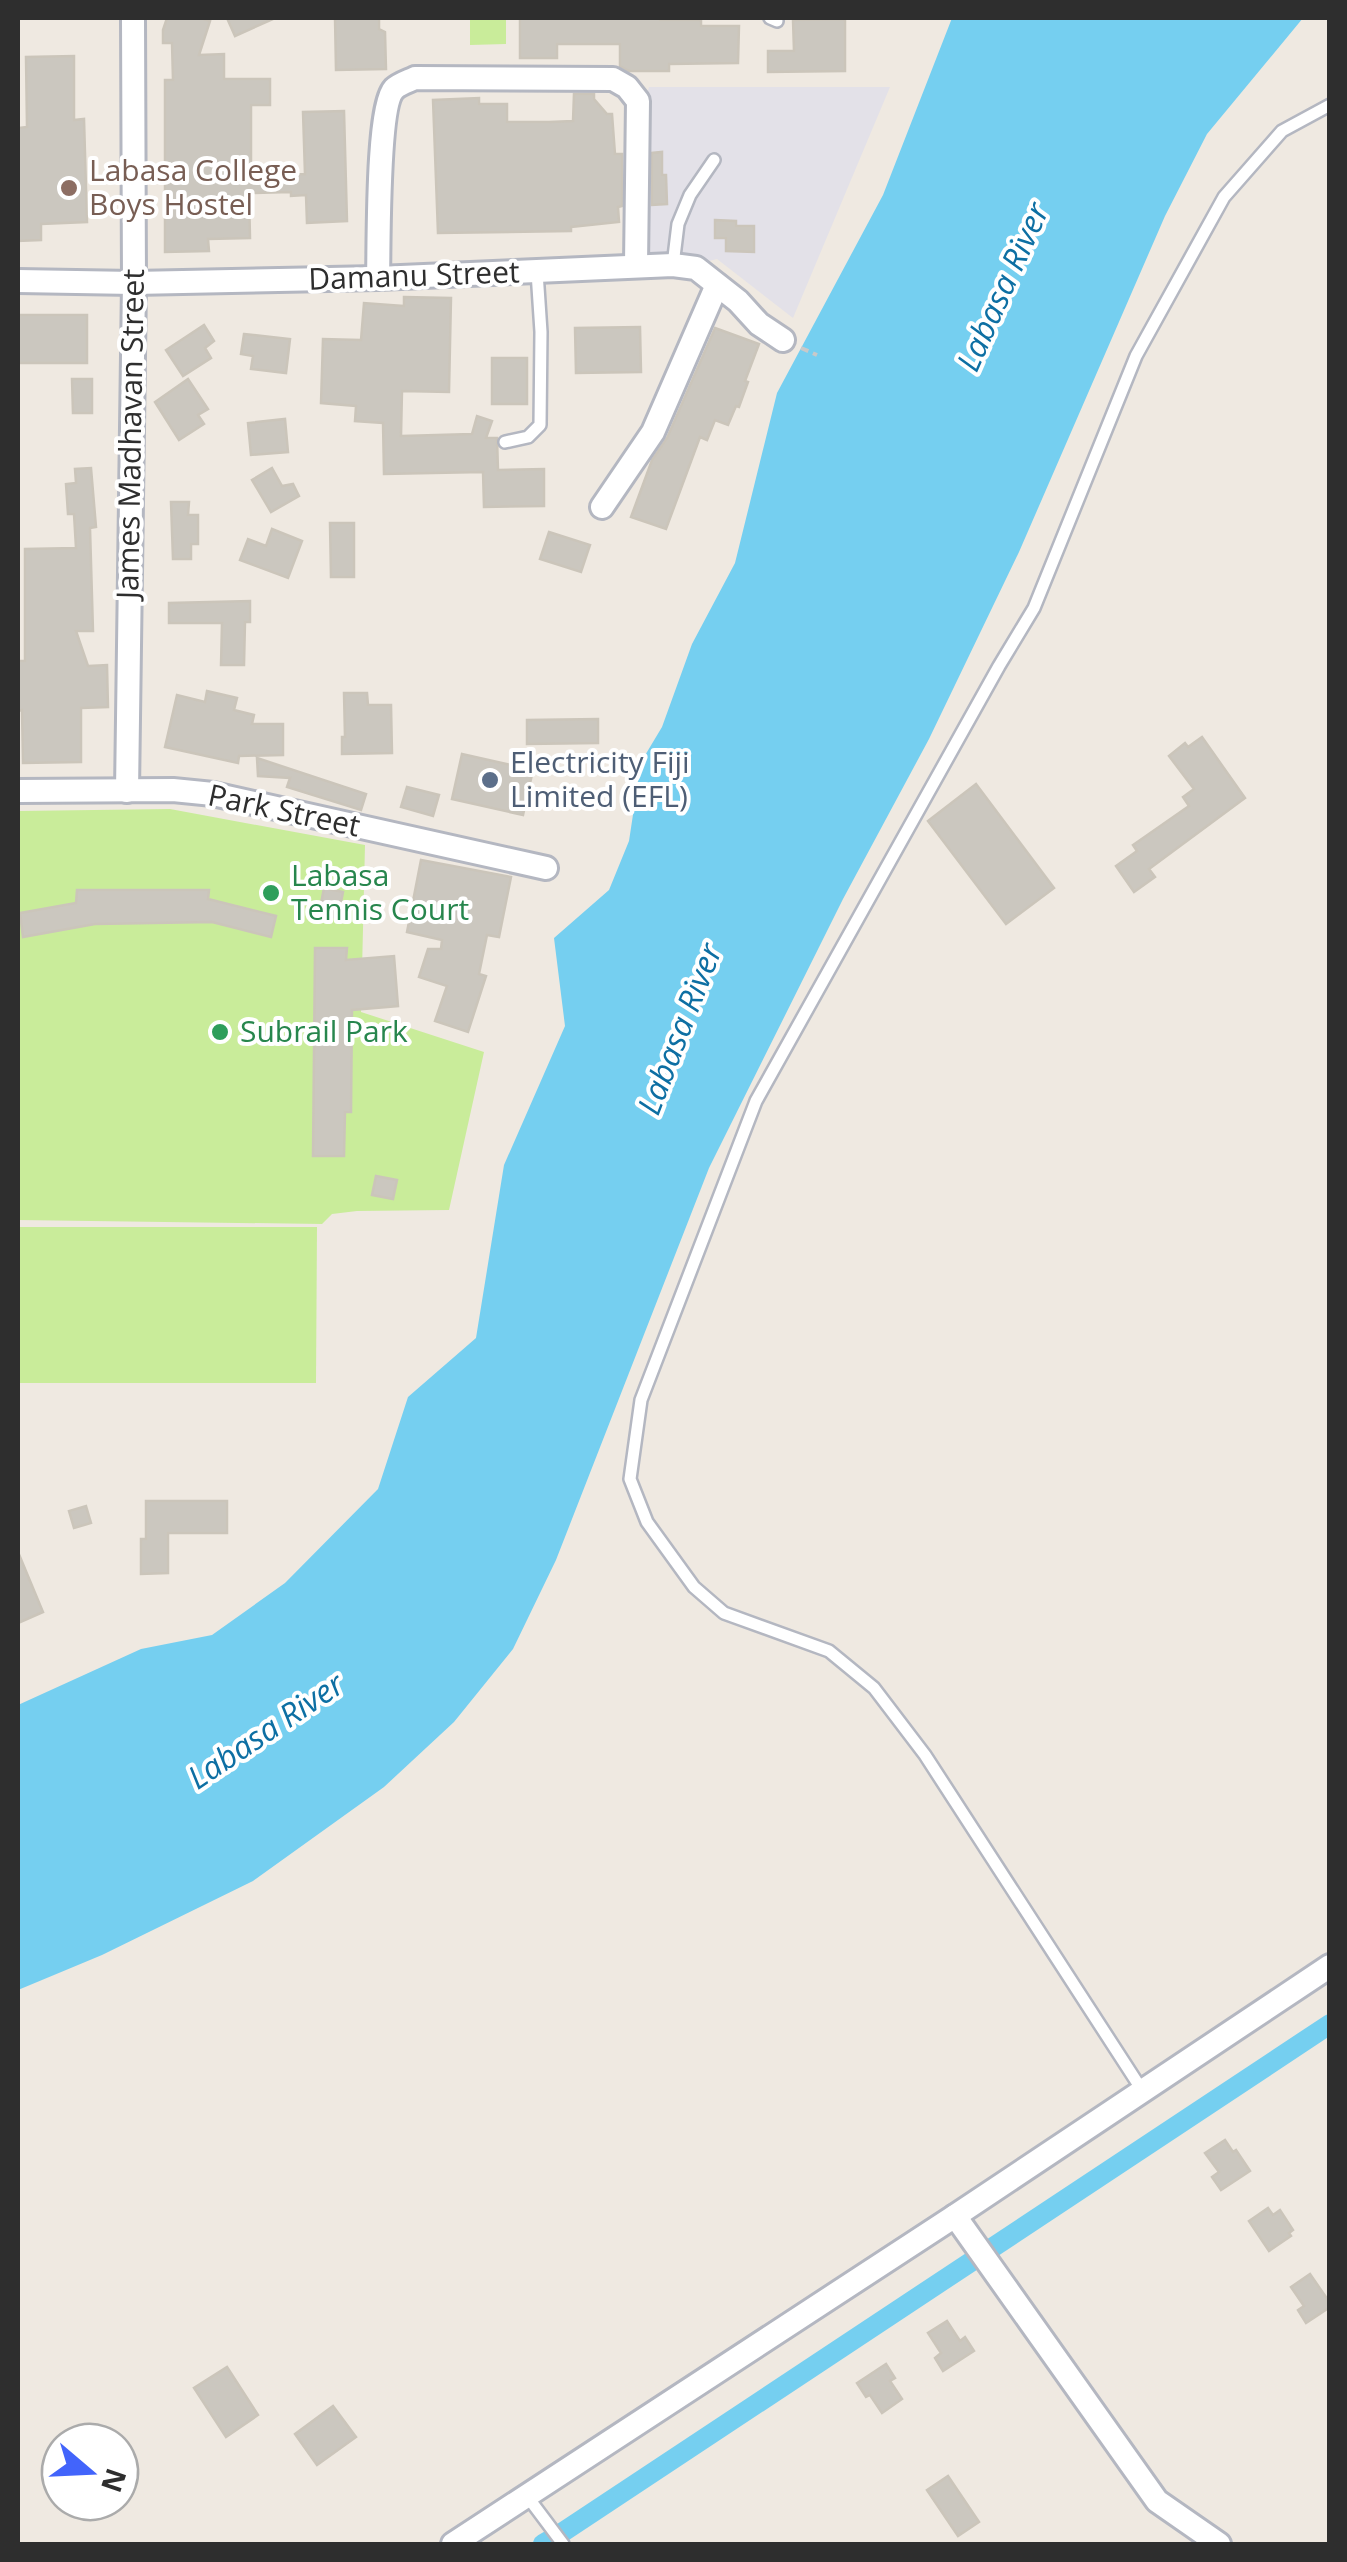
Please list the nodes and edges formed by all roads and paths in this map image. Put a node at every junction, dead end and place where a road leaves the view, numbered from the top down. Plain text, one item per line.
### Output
1 (133, 18) edge
2 (1330, 105) edge
3 (714, 160) dead end
4 (636, 265) junction
5 (673, 265) junction
6 (537, 272) junction
7 (378, 278) junction
8 (18, 280) edge
9 (134, 283) junction
10 (717, 285) junction
11 (783, 340) dead end
12 (506, 442) dead end
13 (602, 507) dead end
14 (18, 791) edge
15 (127, 791) junction
16 (546, 868) dead end
17 (1330, 1966) edge
18 (1142, 2090) junction
19 (961, 2224) junction
20 (527, 2496) junction
21 (453, 2544) edge
22 (564, 2544) edge
23 (1219, 2544) edge

1 - 9 street, James Madhavan Street
2 - 18 lane
3 - 5 lane
4 - 5 street, Damanu Street
4 - 6 street, Damanu Street
4 - 7 street
5 - 10 street, Damanu Street
6 - 7 street, Damanu Street
6 - 12 lane
7 - 9 street, Damanu Street
8 - 9 street, Damanu Street
9 - 15 street, James Madhavan Street
10 - 11 street, Damanu Street
10 - 13 street
14 - 15 street, Park Street
15 - 16 street, Park Street
17 - 18 street
18 - 19 street
19 - 20 street
19 - 23 street
20 - 21 street
20 - 22 lane

